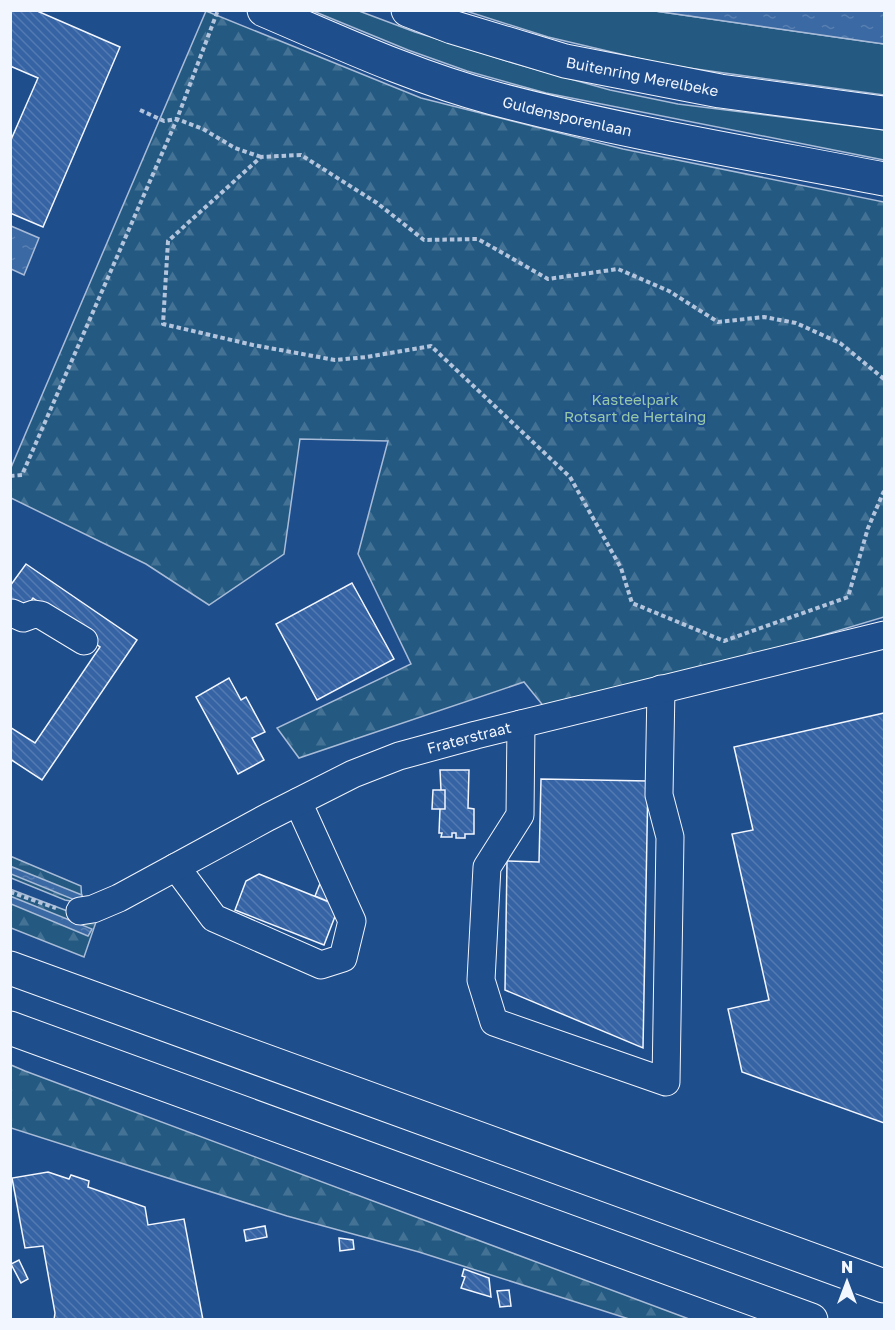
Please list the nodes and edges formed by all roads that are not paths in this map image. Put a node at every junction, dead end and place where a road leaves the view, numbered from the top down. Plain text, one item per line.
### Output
1 (264, 10) edge
2 (408, 10) edge
3 (885, 113) edge
4 (885, 178) edge
5 (12, 613) dead end
6 (885, 635) edge
7 (84, 640) dead end
8 (661, 689) junction
9 (521, 724) junction
10 (298, 802) junction
11 (176, 867) junction
12 (80, 911) road end
13 (10, 968) edge
14 (10, 1028) edge
15 (885, 1286) edge
16 (811, 1320) edge

1 - 4 main road, Guldensporenlaan
2 - 3 main road, Buitenring Merelbeke
5 - 7 street
6 - 8 street, Fraterstraat
8 - 9 street, Fraterstraat
8 - 9 street
9 - 10 street, Fraterstraat
10 - 11 street, Fraterstraat
10 - 11 street
11 - 12 street, Fraterstraat
13 - 15 main road
14 - 16 main road

